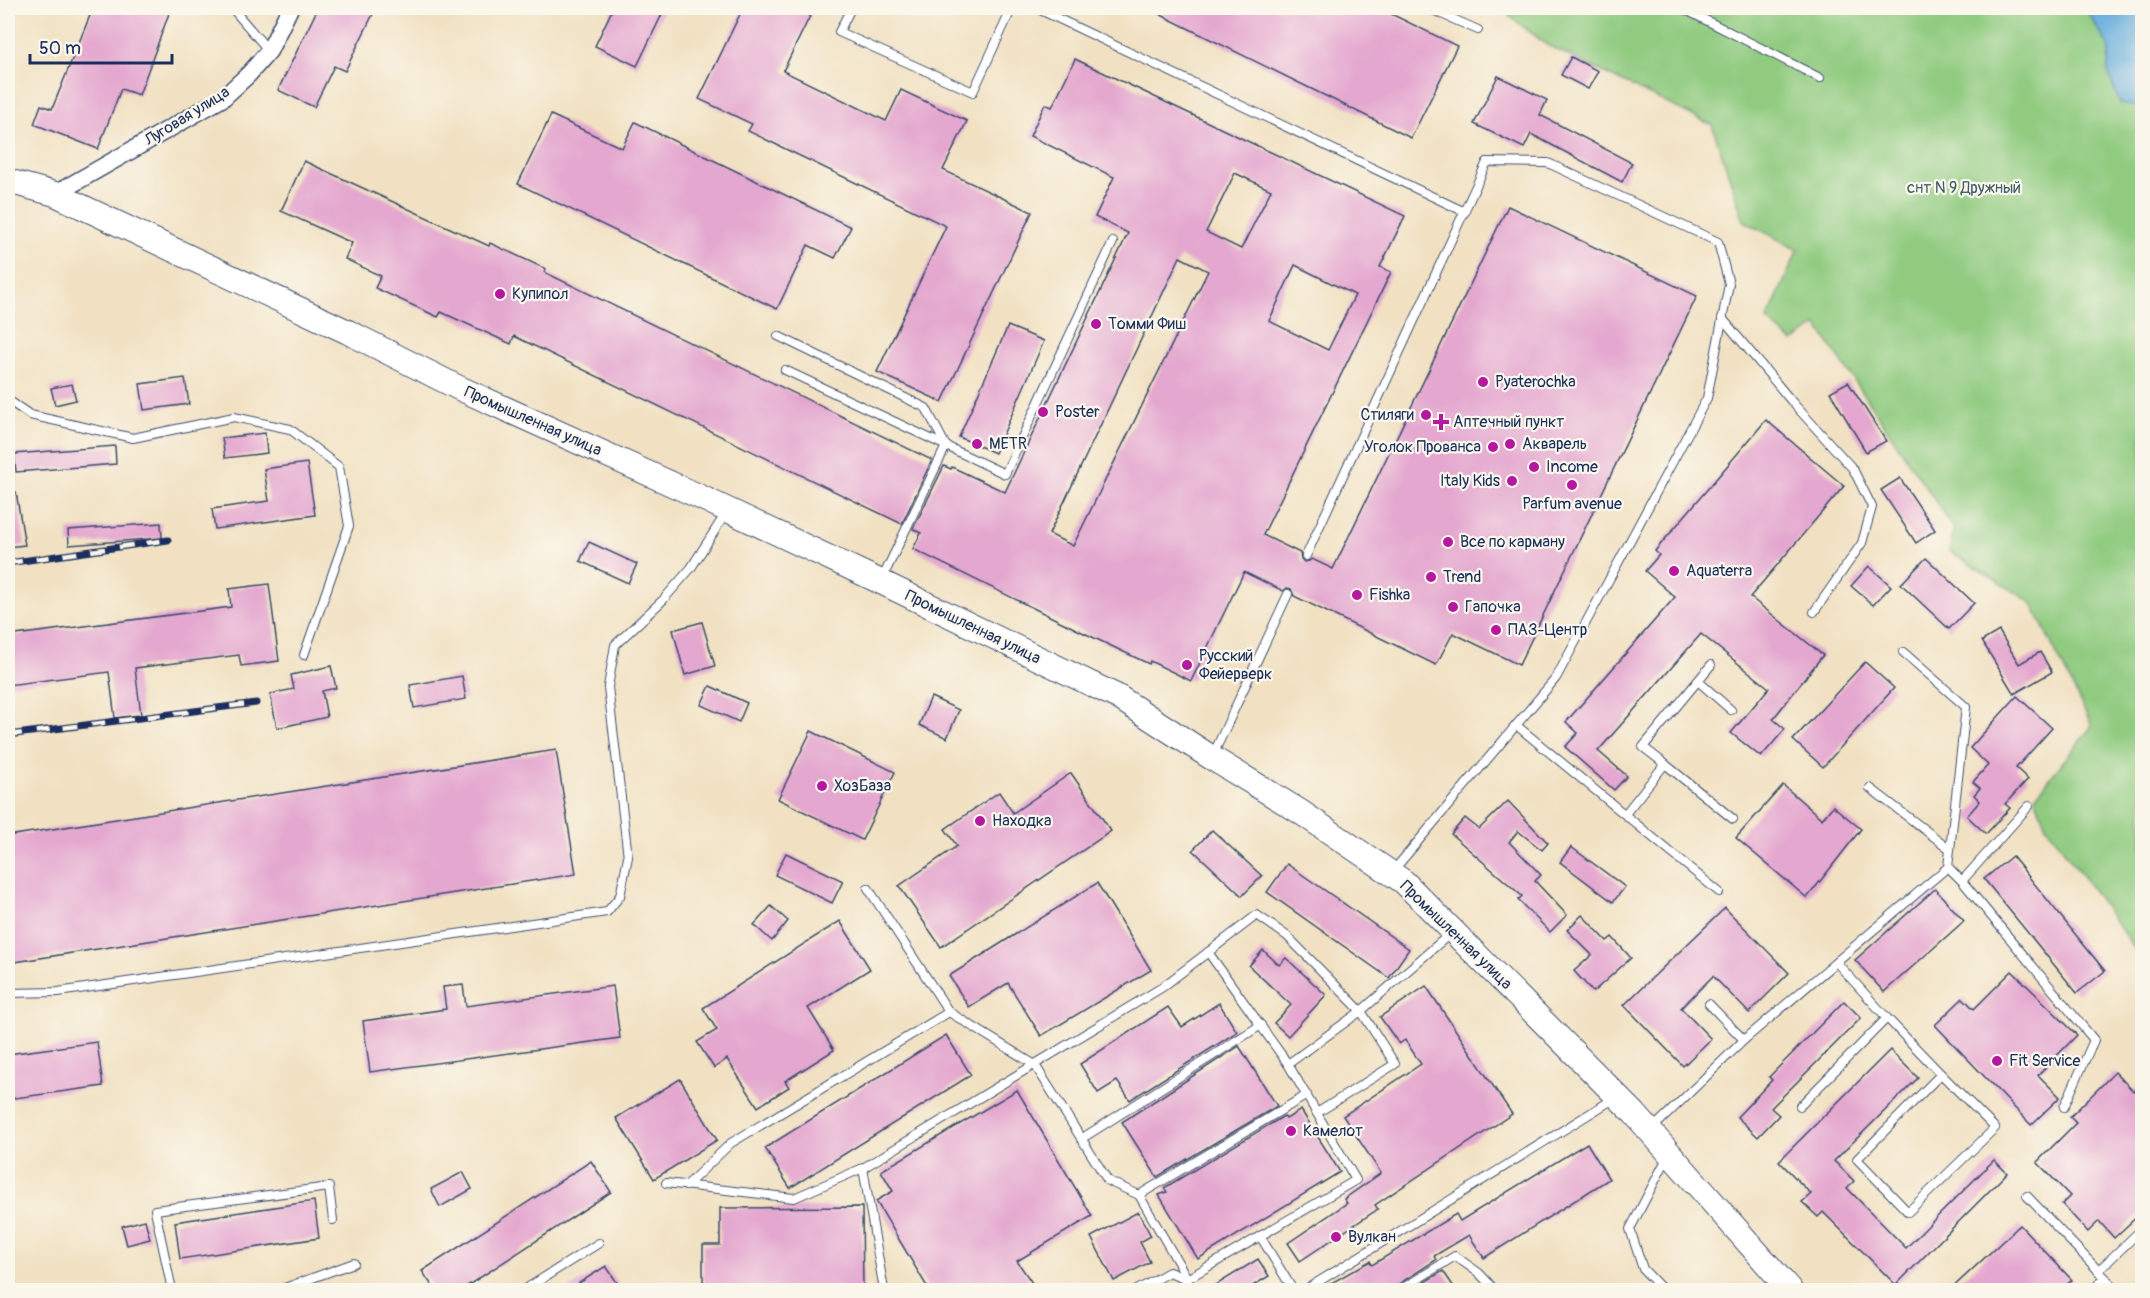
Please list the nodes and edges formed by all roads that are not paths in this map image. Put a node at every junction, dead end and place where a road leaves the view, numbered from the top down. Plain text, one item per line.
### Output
1 (232, 8) edge
2 (290, 8) edge
3 (851, 8) edge
4 (1012, 8) edge
5 (1036, 8) edge
6 (1428, 8) edge
7 (1682, 8) edge
8 (1478, 30) dead end
9 (269, 51) junction
10 (1820, 78) dead end
11 (8, 181) edge
12 (55, 194) junction
13 (1466, 213) junction
14 (1113, 242) dead end
15 (1722, 318) junction
16 (778, 336) dead end
17 (785, 370) dead end
18 (8, 400) edge
19 (946, 446) junction
20 (728, 510) junction
21 (1306, 556) dead end
22 (881, 582) junction
23 (1288, 594) dead end
24 (1814, 612) dead end
25 (1904, 652) dead end
26 (304, 655) dead end
27 (1711, 665) dead end
28 (1698, 681) junction
29 (1731, 710) dead end
30 (1516, 725) junction
31 (1212, 758) junction
32 (1665, 764) junction
33 (1870, 788) dead end
34 (2029, 806) dead end
35 (1625, 814) junction
36 (1733, 819) dead end
37 (1950, 849) junction
38 (1948, 867) junction
39 (1391, 873) junction
40 (1962, 881) junction
41 (868, 888) dead end
42 (1719, 892) dead end
43 (1453, 931) junction
44 (1208, 952) junction
45 (1836, 962) junction
46 (8, 993) edge
47 (1709, 1005) dead end
48 (1361, 1011) junction
49 (950, 1012) junction
50 (1887, 1018) junction
51 (1261, 1025) junction
52 (1744, 1040) junction
53 (1288, 1064) junction
54 (1035, 1065) junction
55 (1941, 1074) junction
56 (1306, 1095) junction
57 (1618, 1096) junction
58 (1800, 1106) dead end
59 (2064, 1107) dead end
60 (1317, 1113) junction
61 (1650, 1131) junction
62 (1081, 1139) junction
63 (1669, 1153) junction
64 (863, 1168) junction
65 (666, 1183) dead end
66 (687, 1186) junction
67 (1140, 1195) junction
68 (2027, 1196) dead end
69 (333, 1220) dead end
70 (2142, 1229) edge
71 (1260, 1236) junction
72 (598, 1243) dead end
73 (354, 1263) dead end
74 (2098, 1271) junction
75 (2106, 1278) junction
76 (1187, 1279) junction
77 (172, 1290) edge
78 (279, 1290) edge
79 (524, 1290) edge
80 (884, 1290) edge
81 (1137, 1290) edge
82 (1293, 1290) edge
83 (1305, 1290) edge
84 (1400, 1290) edge
85 (1495, 1290) edge
86 (1663, 1290) edge
87 (1790, 1290) edge
88 (2093, 1290) edge
89 (2117, 1290) edge

1 - 9 lane
2 - 9 street, Луговая улица
3 - 4 lane
5 - 13 lane
6 - 8 lane
7 - 10 lane
9 - 12 street, Луговая улица
11 - 12 main road, Промышленная улица
12 - 20 main road, Промышленная улица
13 - 15 lane
13 - 21 lane
14 - 19 lane
15 - 24 lane
15 - 30 lane
16 - 19 lane
17 - 19 lane
18 - 26 lane
19 - 22 lane
20 - 22 main road, Промышленная улица
20 - 46 lane
22 - 31 main road, Промышленная улица
23 - 31 lane
25 - 37 lane
27 - 28 lane
28 - 29 lane
28 - 32 lane
30 - 35 lane
30 - 39 lane
31 - 39 main road, Промышленная улица
32 - 35 lane
32 - 36 lane
33 - 37 lane
34 - 40 lane
35 - 42 lane
37 - 38 lane
38 - 40 lane
38 - 45 lane
39 - 43 main road, Промышленная улица
40 - 59 lane
41 - 49 lane
43 - 48 lane
43 - 57 main road, Промышленная улица
44 - 48 lane
44 - 51 lane
44 - 54 lane
45 - 50 lane
45 - 52 lane
47 - 52 lane
48 - 53 lane
48 - 60 lane
49 - 54 lane
49 - 66 lane
50 - 55 lane
50 - 58 lane
51 - 53 lane
51 - 62 lane
52 - 61 lane
53 - 56 lane
54 - 62 lane
54 - 64 lane
55 - 55 lane
56 - 60 lane
56 - 67 lane
57 - 61 main road, Промышленная улица
57 - 83 lane
60 - 71 lane
61 - 63 main road, Промышленная улица
62 - 67 lane
63 - 86 lane
63 - 87 main road, Промышленная улица
64 - 66 lane
64 - 80 lane
65 - 66 lane
67 - 76 lane
68 - 74 lane
69 - 77 lane
70 - 74 lane
71 - 76 lane
71 - 82 lane
72 - 79 lane
73 - 78 lane
74 - 75 lane
75 - 88 lane
75 - 89 lane
76 - 81 lane
84 - 85 lane

